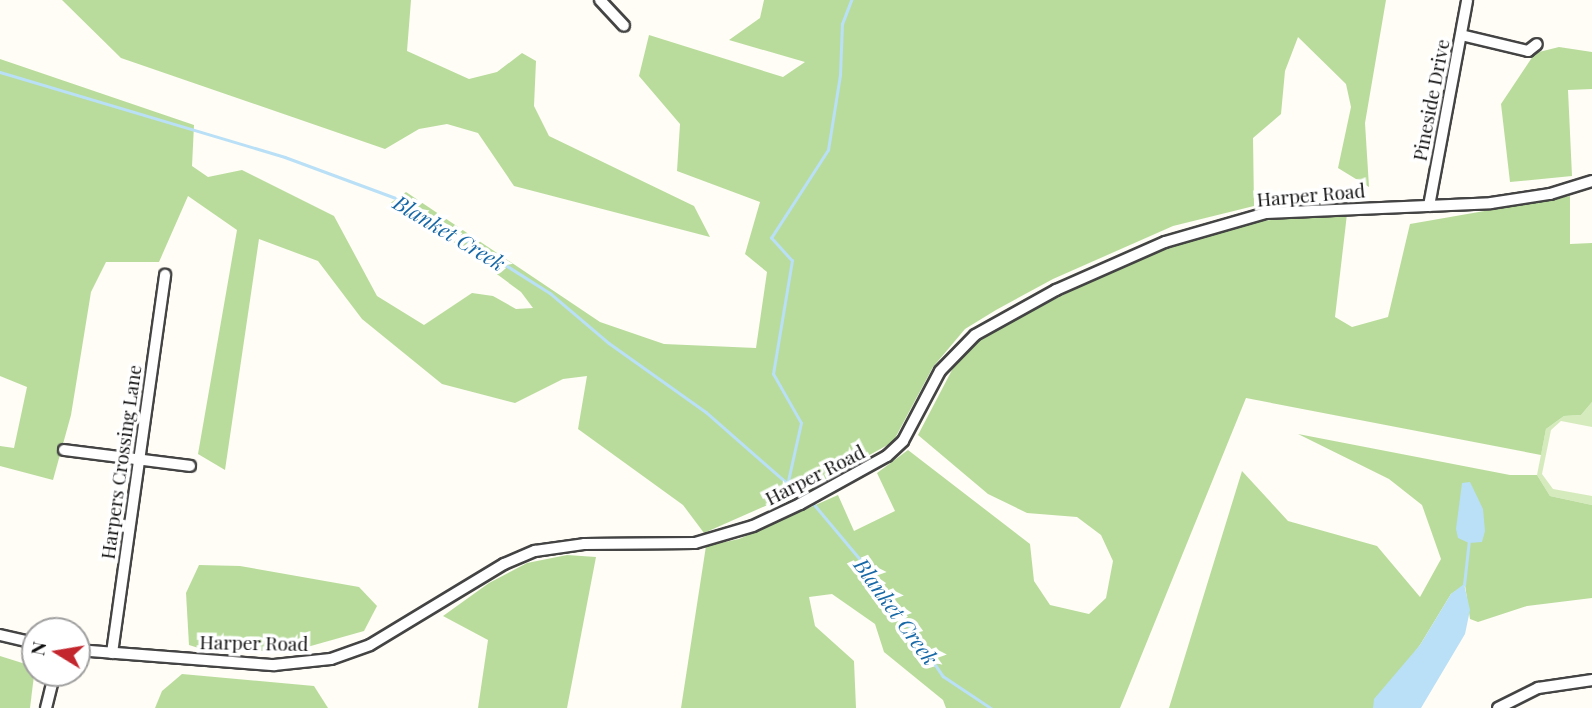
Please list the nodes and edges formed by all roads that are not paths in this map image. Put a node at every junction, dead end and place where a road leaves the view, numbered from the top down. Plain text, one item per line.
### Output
1 (600, 0) edge
2 (1467, 0) edge
3 (624, 26) dead end
4 (1461, 35) junction
5 (1538, 44) dead end
6 (1592, 181) edge
7 (1429, 206) junction
8 (165, 275) dead end
9 (64, 450) dead end
10 (140, 459) junction
11 (190, 466) dead end
12 (0, 635) edge
13 (21, 640) edge
14 (91, 651) edge
15 (112, 653) junction
16 (1592, 680) edge
17 (51, 687) edge
18 (46, 708) edge
19 (1498, 708) edge

1 - 3 street
2 - 4 street, Pineside Drive
4 - 5 street
4 - 7 street, Pineside Drive
6 - 7 street, Harper Road
7 - 15 street, Harper Road
8 - 10 street, Harpers Crossing Lane
9 - 10 street
10 - 11 street
10 - 15 street, Harpers Crossing Lane
12 - 13 street
14 - 15 street, Harper Road
16 - 19 street
17 - 18 street

